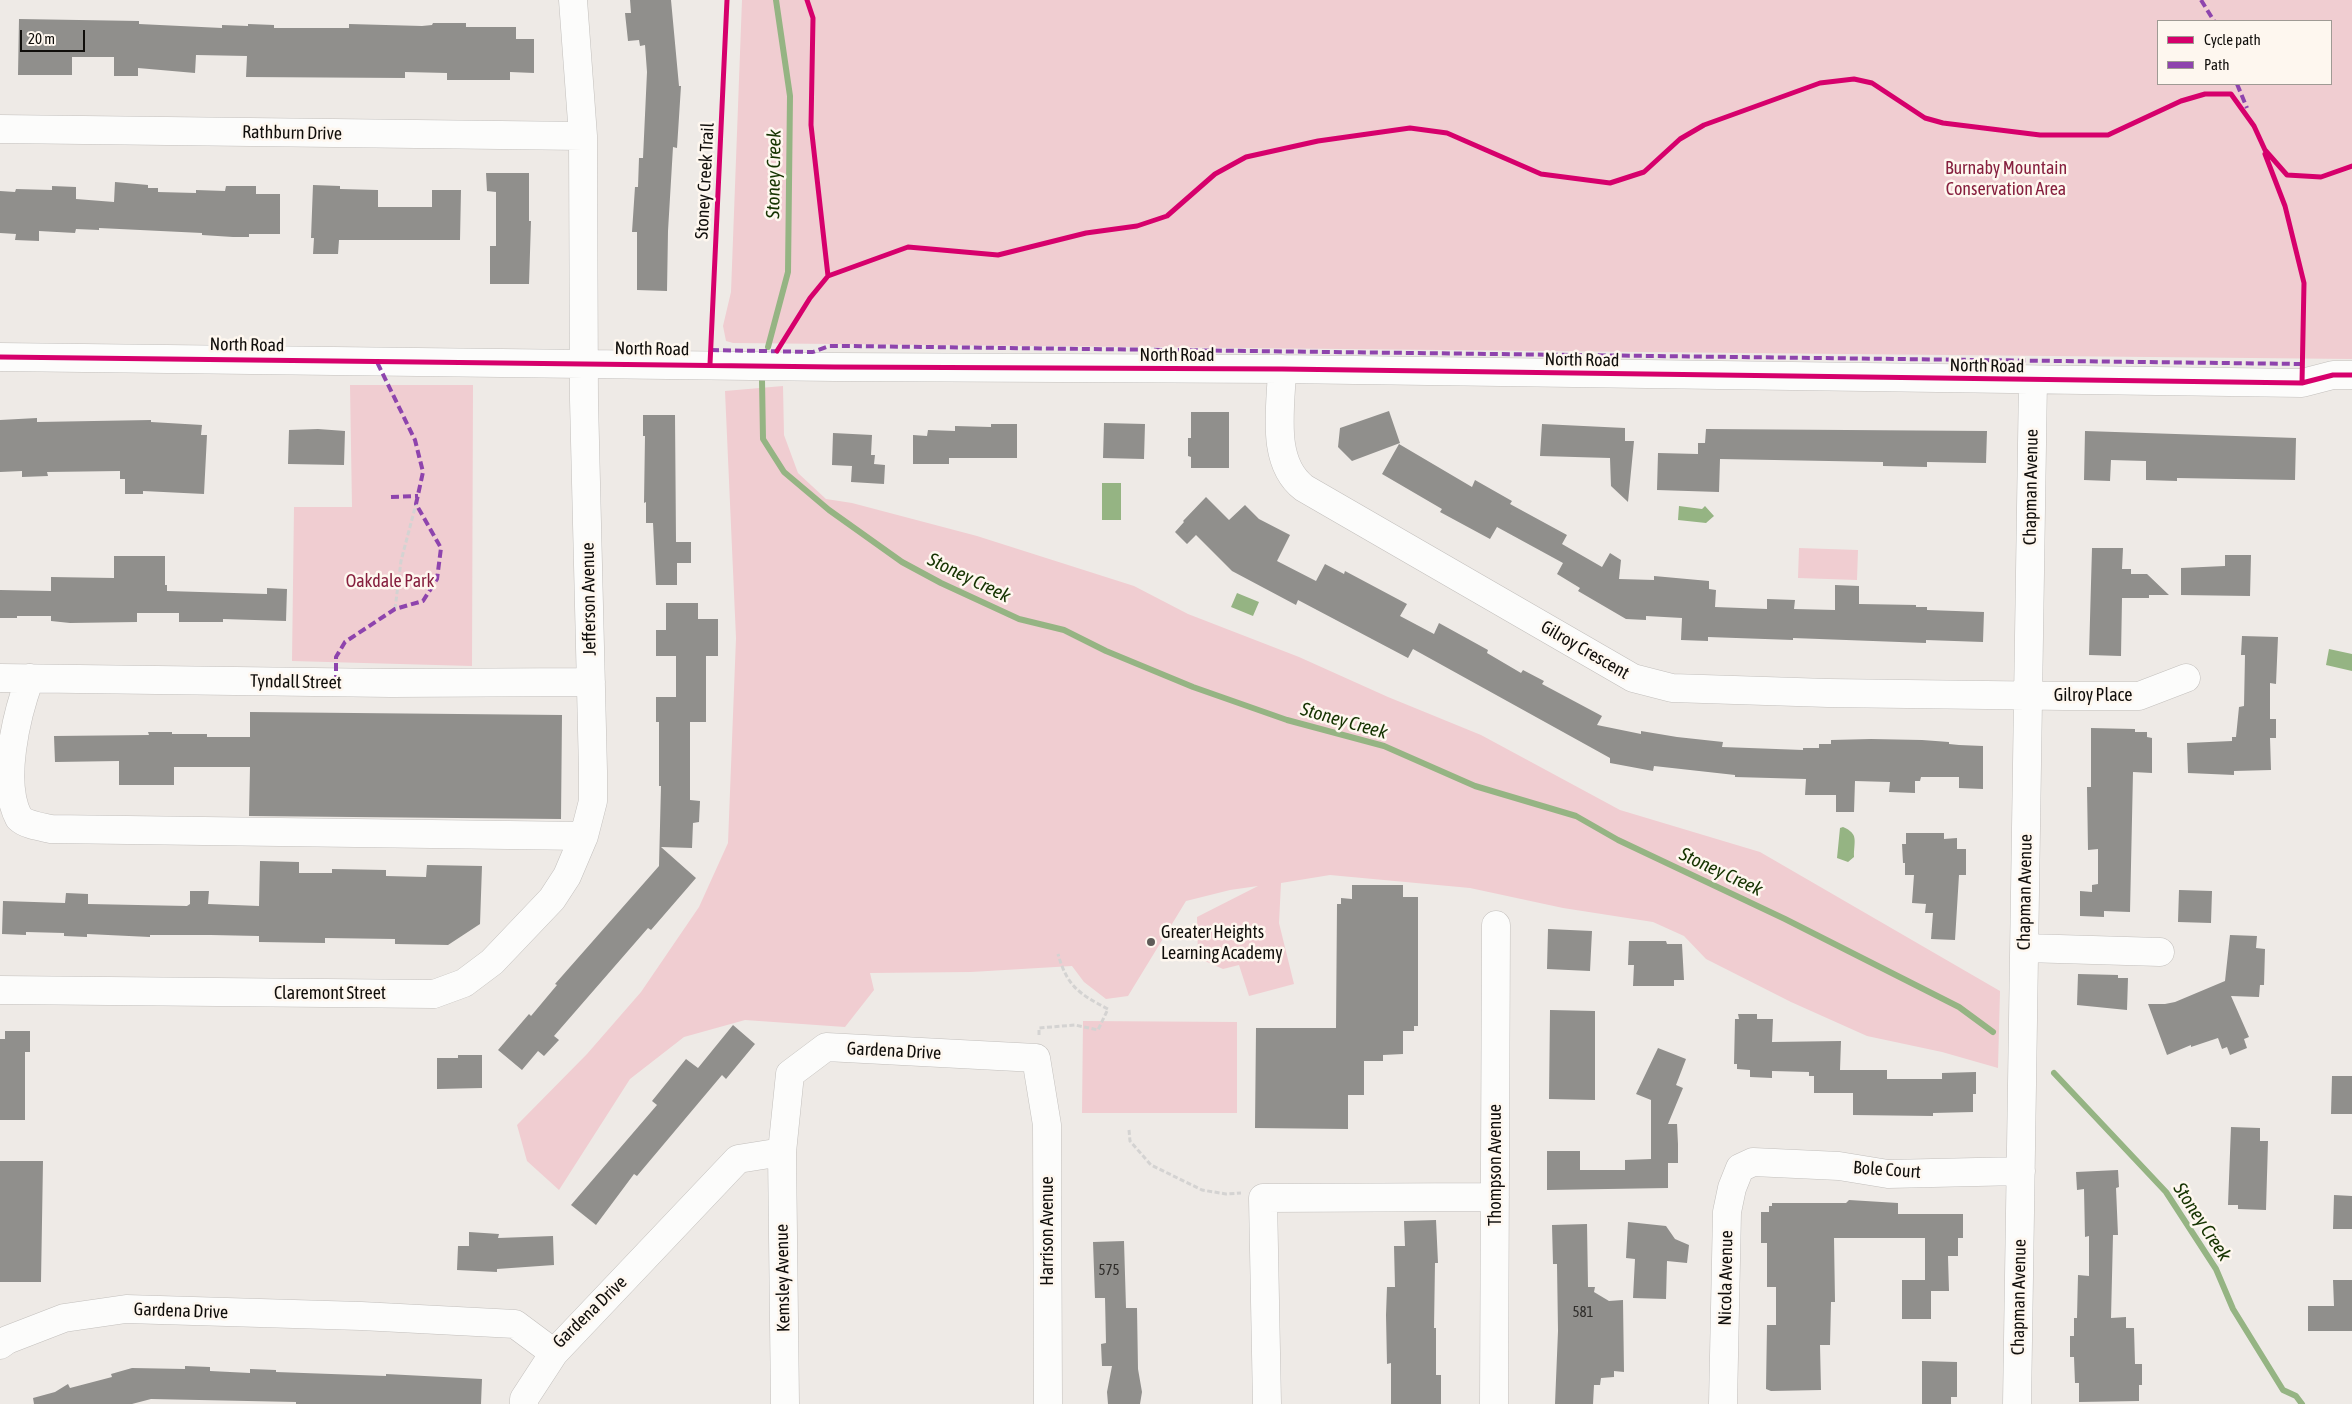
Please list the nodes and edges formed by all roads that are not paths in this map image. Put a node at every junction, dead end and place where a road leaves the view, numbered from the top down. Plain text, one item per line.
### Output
1 (574, 0) edge
2 (0, 129) edge
3 (583, 136) junction
4 (0, 357) edge
5 (584, 362) junction
6 (1282, 369) junction
7 (2352, 375) edge
8 (2033, 380) junction
9 (0, 678) edge
10 (30, 678) junction
11 (2186, 678) dead end
12 (591, 682) junction
13 (2027, 696) junction
14 (584, 836) junction
15 (1496, 925) dead end
16 (2025, 948) junction
17 (2160, 952) dead end
18 (0, 990) edge
19 (1036, 1058) joint
20 (782, 1152) junction
21 (1753, 1162) joint
22 (2021, 1171) junction
23 (1495, 1197) junction
24 (2, 1339) edge
25 (554, 1353) junction
26 (524, 1404) edge
27 (785, 1404) edge
28 (1048, 1404) edge
29 (1267, 1404) edge
30 (1494, 1404) edge
31 (1723, 1404) edge
32 (2017, 1404) edge

1 - 3 street
2 - 3 street, Rathburn Drive
3 - 5 street
4 - 5 street, North Road
5 - 6 street, North Road
5 - 12 street, Jefferson Avenue
6 - 8 street, North Road
6 - 13 street, Gilroy Crescent
7 - 8 street, North Road
8 - 13 street, Chapman Avenue
9 - 10 street, Tyndall Street
10 - 12 street, Tyndall Street
10 - 14 street
11 - 13 street, Gilroy Place
12 - 14 street, Jefferson Avenue
13 - 16 street, Chapman Avenue
14 - 18 street, Claremont Street
15 - 23 street, Thompson Avenue
16 - 17 street
16 - 22 street, Chapman Avenue
19 - 20 street, Gardena Drive
19 - 28 street, Harrison Avenue
20 - 25 street, Gardena Drive
20 - 27 street, Kemsley Avenue
21 - 22 street, Bole Court
21 - 31 street, Nicola Avenue
22 - 32 street, Chapman Avenue
23 - 29 street
23 - 30 street, Thompson Avenue
24 - 25 street, Gardena Drive
25 - 26 street

